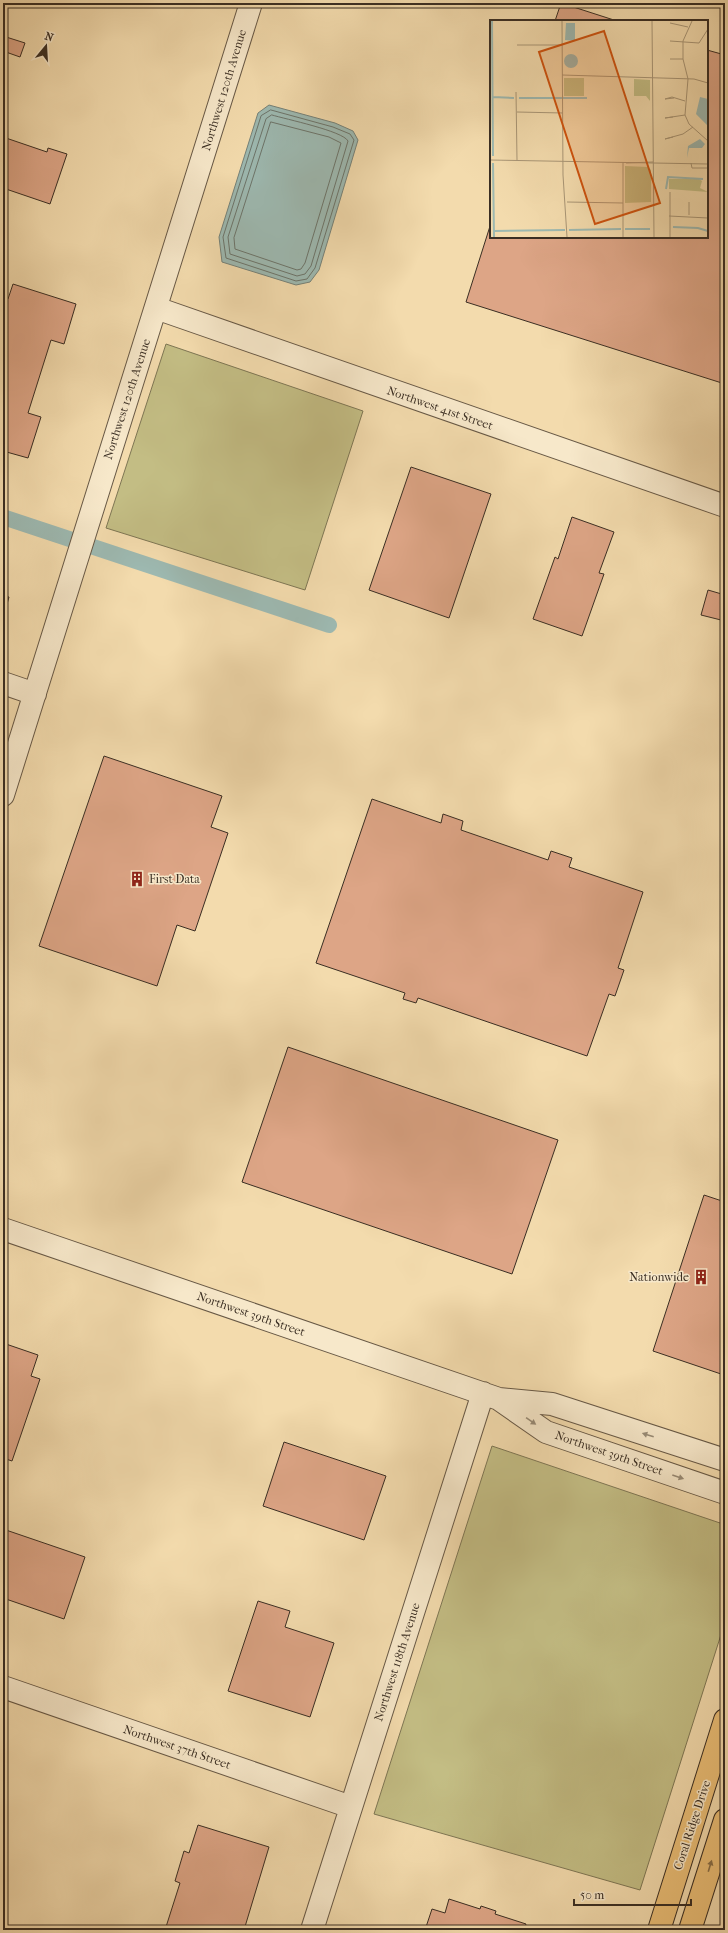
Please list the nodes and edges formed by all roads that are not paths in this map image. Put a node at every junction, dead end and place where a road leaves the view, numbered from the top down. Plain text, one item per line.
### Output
1 (250, 3) edge
2 (156, 308) junction
3 (725, 506) edge
4 (3, 683) edge
5 (35, 694) junction
6 (3, 795) edge
7 (3, 1229) edge
8 (491, 1396) junction
9 (725, 1460) edge
10 (725, 1493) edge
11 (3, 1687) edge
12 (725, 1720) edge
13 (351, 1807) junction
14 (725, 1820) edge
15 (662, 1928) edge
16 (312, 1930) edge
17 (690, 1930) edge

1 - 2 street, Northwest 120th Avenue
2 - 3 street, Northwest 41st Street
2 - 5 street, Northwest 120th Avenue
4 - 5 street
5 - 6 street, Northwest 120th Avenue
7 - 8 street, Northwest 39th Street
9 -> 8 street, Northwest 39th Street
8 -> 10 street, Northwest 39th Street
8 - 13 street, Northwest 118th Avenue
11 - 13 street, Northwest 37th Street
12 - 15 main road, Coral Ridge Drive
13 - 16 street, Northwest 118th Avenue
17 -> 14 main road

